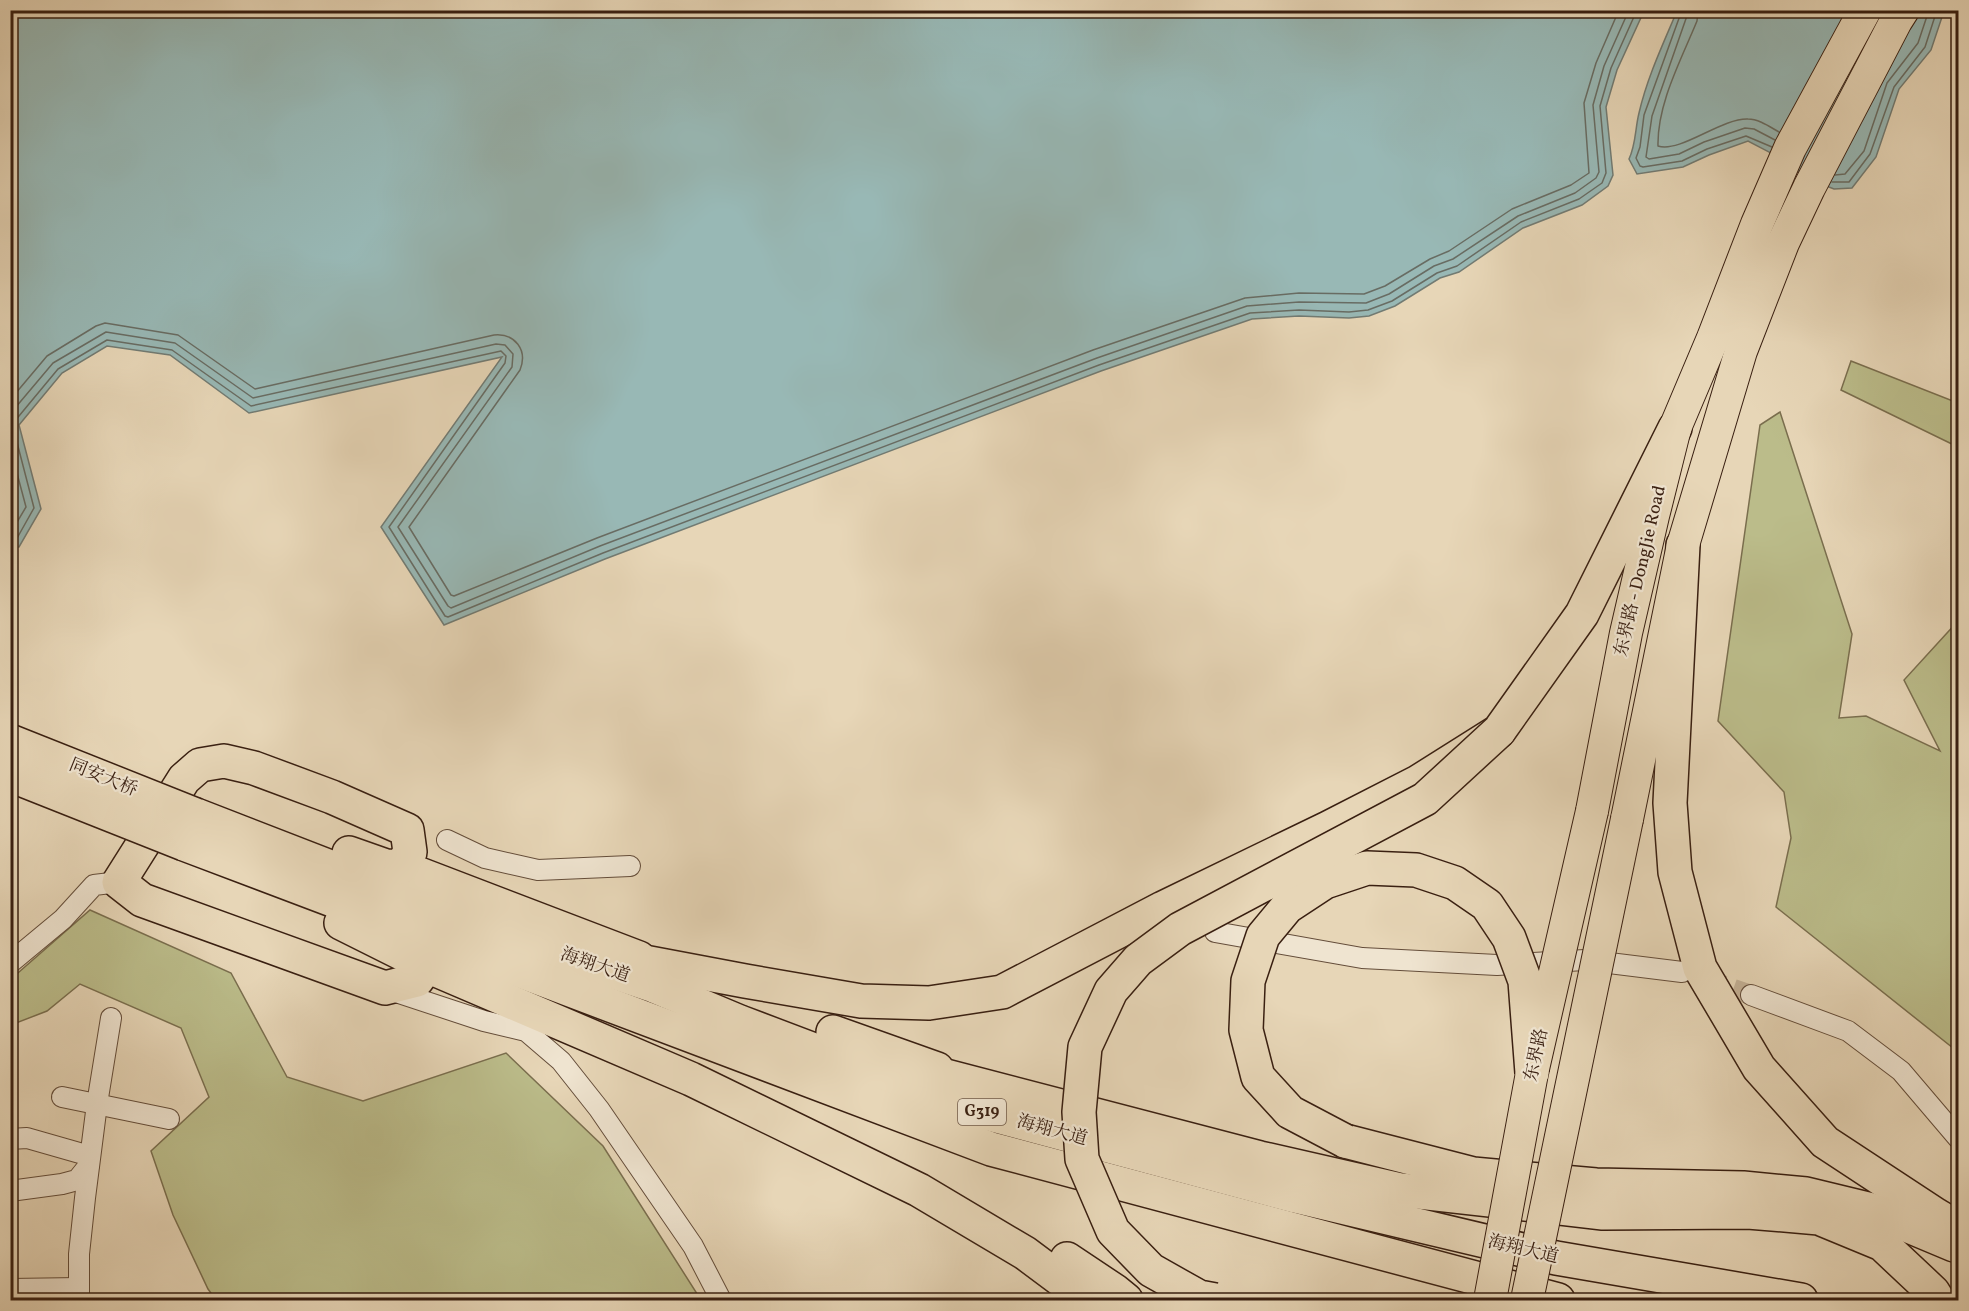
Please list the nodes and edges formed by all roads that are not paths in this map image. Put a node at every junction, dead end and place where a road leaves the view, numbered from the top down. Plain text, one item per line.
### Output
1 (1866, 10) edge
2 (1903, 10) edge
3 (1676, 428) junction
4 (1683, 545) junction
5 (1499, 731) junction
6 (10, 741) edge
7 (10, 775) edge
8 (1592, 811) joint
9 (190, 829) junction
10 (407, 830) junction
11 (447, 840) dead end
12 (630, 866) dead end
13 (401, 867) junction
14 (118, 882) junction
15 (454, 888) junction
16 (1215, 932) dead end
17 (516, 939) junction
18 (650, 962) junction
19 (10, 963) edge
20 (427, 966) junction
21 (1682, 972) dead end
22 (385, 988) junction
23 (1751, 994) tunnel mouth
24 (111, 1018) dead end
25 (740, 1022) junction
26 (1532, 1073) junction
27 (1009, 1093) junction
28 (62, 1097) dead end
29 (97, 1104) junction
30 (169, 1119) dead end
31 (1959, 1138) edge
32 (10, 1139) edge
33 (90, 1160) junction
34 (62, 1184) junction
35 (10, 1191) edge
36 (85, 1198) junction
37 (1959, 1228) edge
38 (1959, 1247) edge
39 (10, 1289) edge
40 (79, 1294) edge
41 (1116, 1298) edge
42 (721, 1300) edge
43 (1215, 1300) edge
44 (1490, 1300) edge
45 (1527, 1300) edge
46 (1558, 1300) edge
47 (1801, 1300) edge
48 (1938, 1300) edge

1 - 3 main road, 东界路 - DongJie Road
2 - 4 main road, 东界路 - DongJie Road
3 - 5 highway
3 - 8 main road, 东界路 - DongJie Road
4 - 37 highway
4 - 45 main road, 东界路 - DongJie Road, bridge
5 - 18 highway, bridge
5 - 43 highway, bridge
6 - 9 highway, 同安大桥, bridge
7 - 9 highway, 同安大桥, bridge
8 - 26 main road, 东界路, bridge
9 - 13 highway
9 - 17 highway, 海翔大道 / G319
9 - 20 highway
9 - 46 highway, 海翔大道 / G319
10 - 13 highway
10 - 14 highway
10 - 15 highway
11 - 12 street
13 - 15 highway
14 - 19 street
14 - 22 highway
15 - 18 highway
16 - 21 street
17 - 18 highway
17 - 25 highway, 海翔大道 / G319
18 - 27 highway
20 - 22 highway
20 - 41 highway
22 - 42 street
23 - 31 street
24 - 29 street
25 - 27 highway
25 - 47 highway, 海翔大道 / G319
26 - 38 highway, bridge
26 - 44 main road, 东界路, bridge
27 - 48 highway
28 - 29 street
29 - 30 street
29 - 33 street
32 - 33 street
33 - 34 street
33 - 36 street
34 - 35 street
34 - 36 street
36 - 40 street
39 - 40 street

